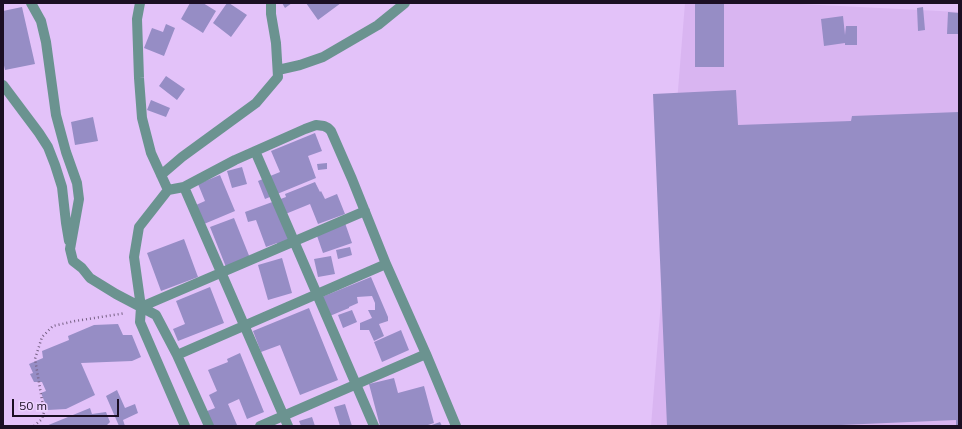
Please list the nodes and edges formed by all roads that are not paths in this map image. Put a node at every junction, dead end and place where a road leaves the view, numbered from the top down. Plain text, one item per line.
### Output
1 (31, 3) edge
2 (140, 3) edge
3 (271, 3) edge
4 (405, 3) edge
5 (278, 70) junction
6 (3, 85) edge
7 (255, 151) junction
8 (161, 175) junction
9 (184, 187) junction
10 (168, 190) junction
11 (365, 212) junction
12 (294, 242) junction
13 (70, 249) junction
14 (386, 264) junction
15 (222, 273) junction
16 (316, 294) junction
17 (141, 307) junction
18 (244, 325) junction
19 (426, 354) junction
20 (177, 355) junction
21 (356, 385) junction
22 (284, 416) junction
23 (185, 426) edge
24 (209, 426) edge
25 (260, 426) edge
26 (288, 426) edge
27 (374, 426) edge
28 (456, 426) edge

1 - 13 street
2 - 8 street
3 - 5 street
4 - 5 street
5 - 8 street
6 - 13 street
7 - 9 street
7 - 11 street
7 - 12 street
8 - 10 street
9 - 10 street
9 - 15 street
10 - 17 street
11 - 12 street
11 - 14 street
12 - 15 street
12 - 16 street
13 - 17 street
14 - 16 street
14 - 19 street
15 - 17 street
15 - 18 street
16 - 18 street
16 - 21 street
17 - 20 street
17 - 23 street
18 - 20 street
18 - 22 street
19 - 21 street
19 - 28 street
20 - 24 street
21 - 22 street
21 - 27 street
22 - 25 street
22 - 26 street

